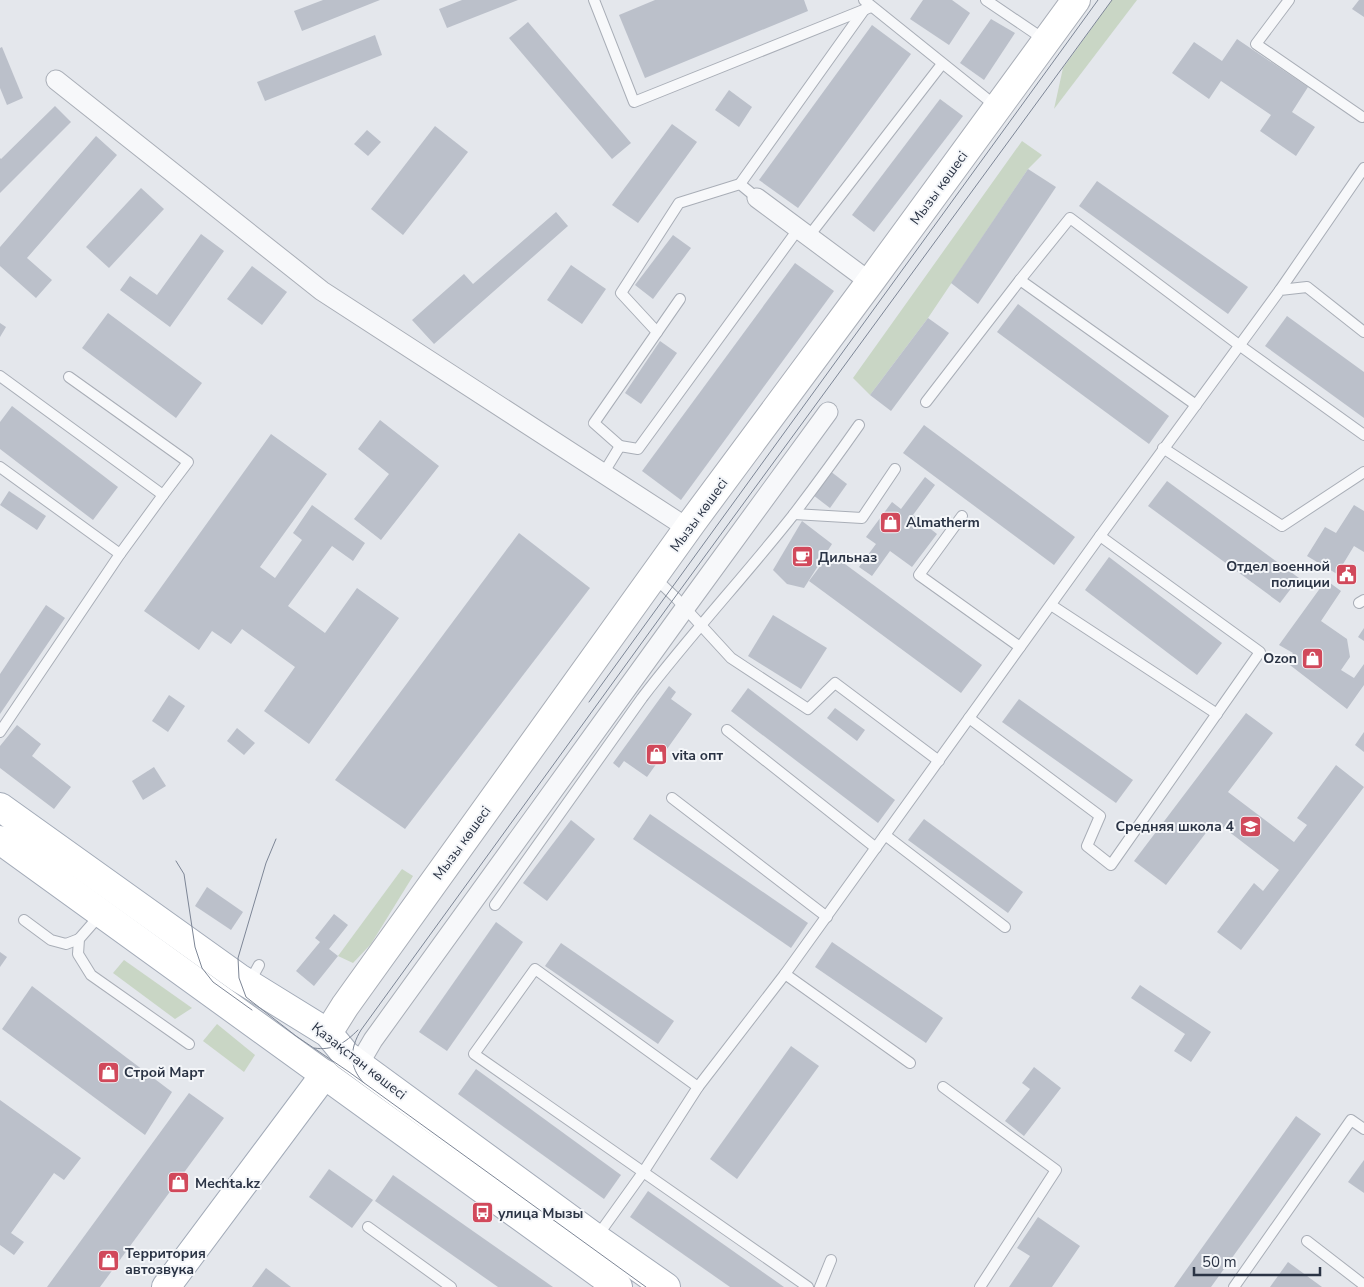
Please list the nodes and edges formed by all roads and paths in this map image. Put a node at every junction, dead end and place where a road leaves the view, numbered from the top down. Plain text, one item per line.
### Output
1 (594, 0) edge
2 (986, 0) edge
3 (1076, 0) edge
4 (1289, 0) edge
5 (866, 6) edge
6 (1046, 41) junction
7 (942, 64) junction
8 (56, 80) dead end
9 (998, 108) junction
10 (1363, 117) edge
11 (1364, 168) edge
12 (740, 184) junction
13 (757, 198) joint
14 (804, 232) junction
15 (1020, 280) junction
16 (870, 282) junction
17 (1280, 290) junction
18 (680, 299) dead end
19 (657, 332) junction
20 (1364, 332) edge
21 (1239, 345) junction
22 (0, 376) edge
23 (69, 377) dead end
24 (926, 402) dead end
25 (1196, 405) junction
26 (828, 412) dead end
27 (859, 425) dead end
28 (1364, 435) edge
29 (620, 446) junction
30 (1164, 448) junction
31 (0, 467) edge
32 (895, 469) dead end
33 (1364, 472) edge
34 (603, 474) junction
35 (163, 496) junction
36 (794, 514) junction
37 (962, 516) dead end
38 (689, 529) junction
39 (1100, 536) junction
40 (120, 554) junction
41 (654, 576) junction
42 (1051, 605) junction
43 (685, 608) junction
44 (702, 626) junction
45 (1020, 647) junction
46 (1217, 714) junction
47 (969, 718) junction
48 (727, 730) dead end
49 (0, 732) edge
50 (939, 761) junction
51 (672, 798) dead end
52 (0, 807) edge
53 (885, 835) junction
54 (0, 840) edge
55 (876, 848) junction
56 (118, 891) junction
57 (495, 905) dead end
58 (101, 913) junction
59 (827, 917) junction
60 (24, 920) dead end
61 (1005, 927) dead end
62 (79, 939) junction
63 (785, 974) junction
64 (328, 1033) junction
65 (189, 1044) dead end
66 (284, 1045) junction
67 (910, 1062) dead end
68 (359, 1064) junction
69 (325, 1074) junction
70 (698, 1087) junction
71 (943, 1087) dead end
72 (366, 1104) junction
73 (295, 1114) junction
74 (1364, 1129) edge
75 (644, 1171) junction
76 (368, 1227) dead end
77 (1307, 1241) dead end
78 (588, 1249) junction
79 (831, 1260) dead end
80 (1364, 1285) edge
81 (166, 1287) edge
82 (451, 1287) edge
83 (618, 1287) edge
84 (666, 1287) edge
85 (808, 1287) edge
86 (820, 1287) edge
87 (980, 1287) edge
88 (1234, 1287) edge

1 - 5 lane
2 - 6 lane
3 - 6 main road, Мызы көшесі
4 - 10 lane
5 - 7 lane
5 - 12 lane
6 - 9 main road, Мызы көшесі
7 - 9 lane
7 - 14 lane
8 - 34 street
9 - 16 main road, Мызы көшесі
11 - 17 lane
12 - 13 lane
12 - 19 lane
13 - 14 street
14 - 16 street
14 - 29 lane
15 - 21 lane
15 - 24 lane
15 - 25 lane
16 - 38 main road, Мызы көшесі
17 - 20 lane
17 - 21 lane
18 - 19 lane
19 - 29 lane
21 - 25 lane
21 - 28 lane
22 - 35 lane
23 - 35 lane
25 - 30 lane
26 - 43 street
27 - 36 lane
29 - 34 lane
30 - 33 lane
30 - 39 lane
31 - 40 lane
32 - 36 lane
34 - 38 street
35 - 40 lane
36 - 44 lane
37 - 45 lane
38 - 41 main road, Мызы көшесі
39 - 42 lane
39 - 46 lane
40 - 49 lane
41 - 43 lane
41 - 64 main road, Мызы көшесі
42 - 45 lane
42 - 46 lane
43 - 44 lane
43 - 68 street
44 - 50 lane
44 - 57 lane
45 - 47 lane
46 - 47 lane
47 - 50 lane
48 - 55 lane
50 - 53 lane
51 - 59 lane
52 - 56 main road, Қазақстан көшесі
53 - 55 lane
53 - 61 lane
54 - 58 main road, Қазақстан көшесі
55 - 59 lane
56 - 58 main road
56 - 64 main road, Қазақстан көшесі
58 - 62 lane
58 - 66 main road, Қазақстан көшесі
59 - 63 lane
60 - 62 lane
62 - 65 lane
63 - 67 lane
63 - 70 lane
64 - 68 main road, Қазақстан көшесі
64 - 69 main road
66 - 69 main road, Қазақстан көшесі
66 - 73 main road
68 - 78 main road, Қазақстан көшесі
69 - 72 main road, Қазақстан көшесі
69 - 73 main road
70 - 75 lane
70 - 75 lane
71 - 87 lane
72 - 73 main road
72 - 78 main road, Қазақстан көшесі
73 - 81 main road
74 - 88 lane
75 - 78 lane
75 - 85 lane
76 - 82 lane
77 - 80 lane
78 - 83 main road, Қазақстан көшесі
78 - 84 main road, Қазақстан көшесі
79 - 86 lane

